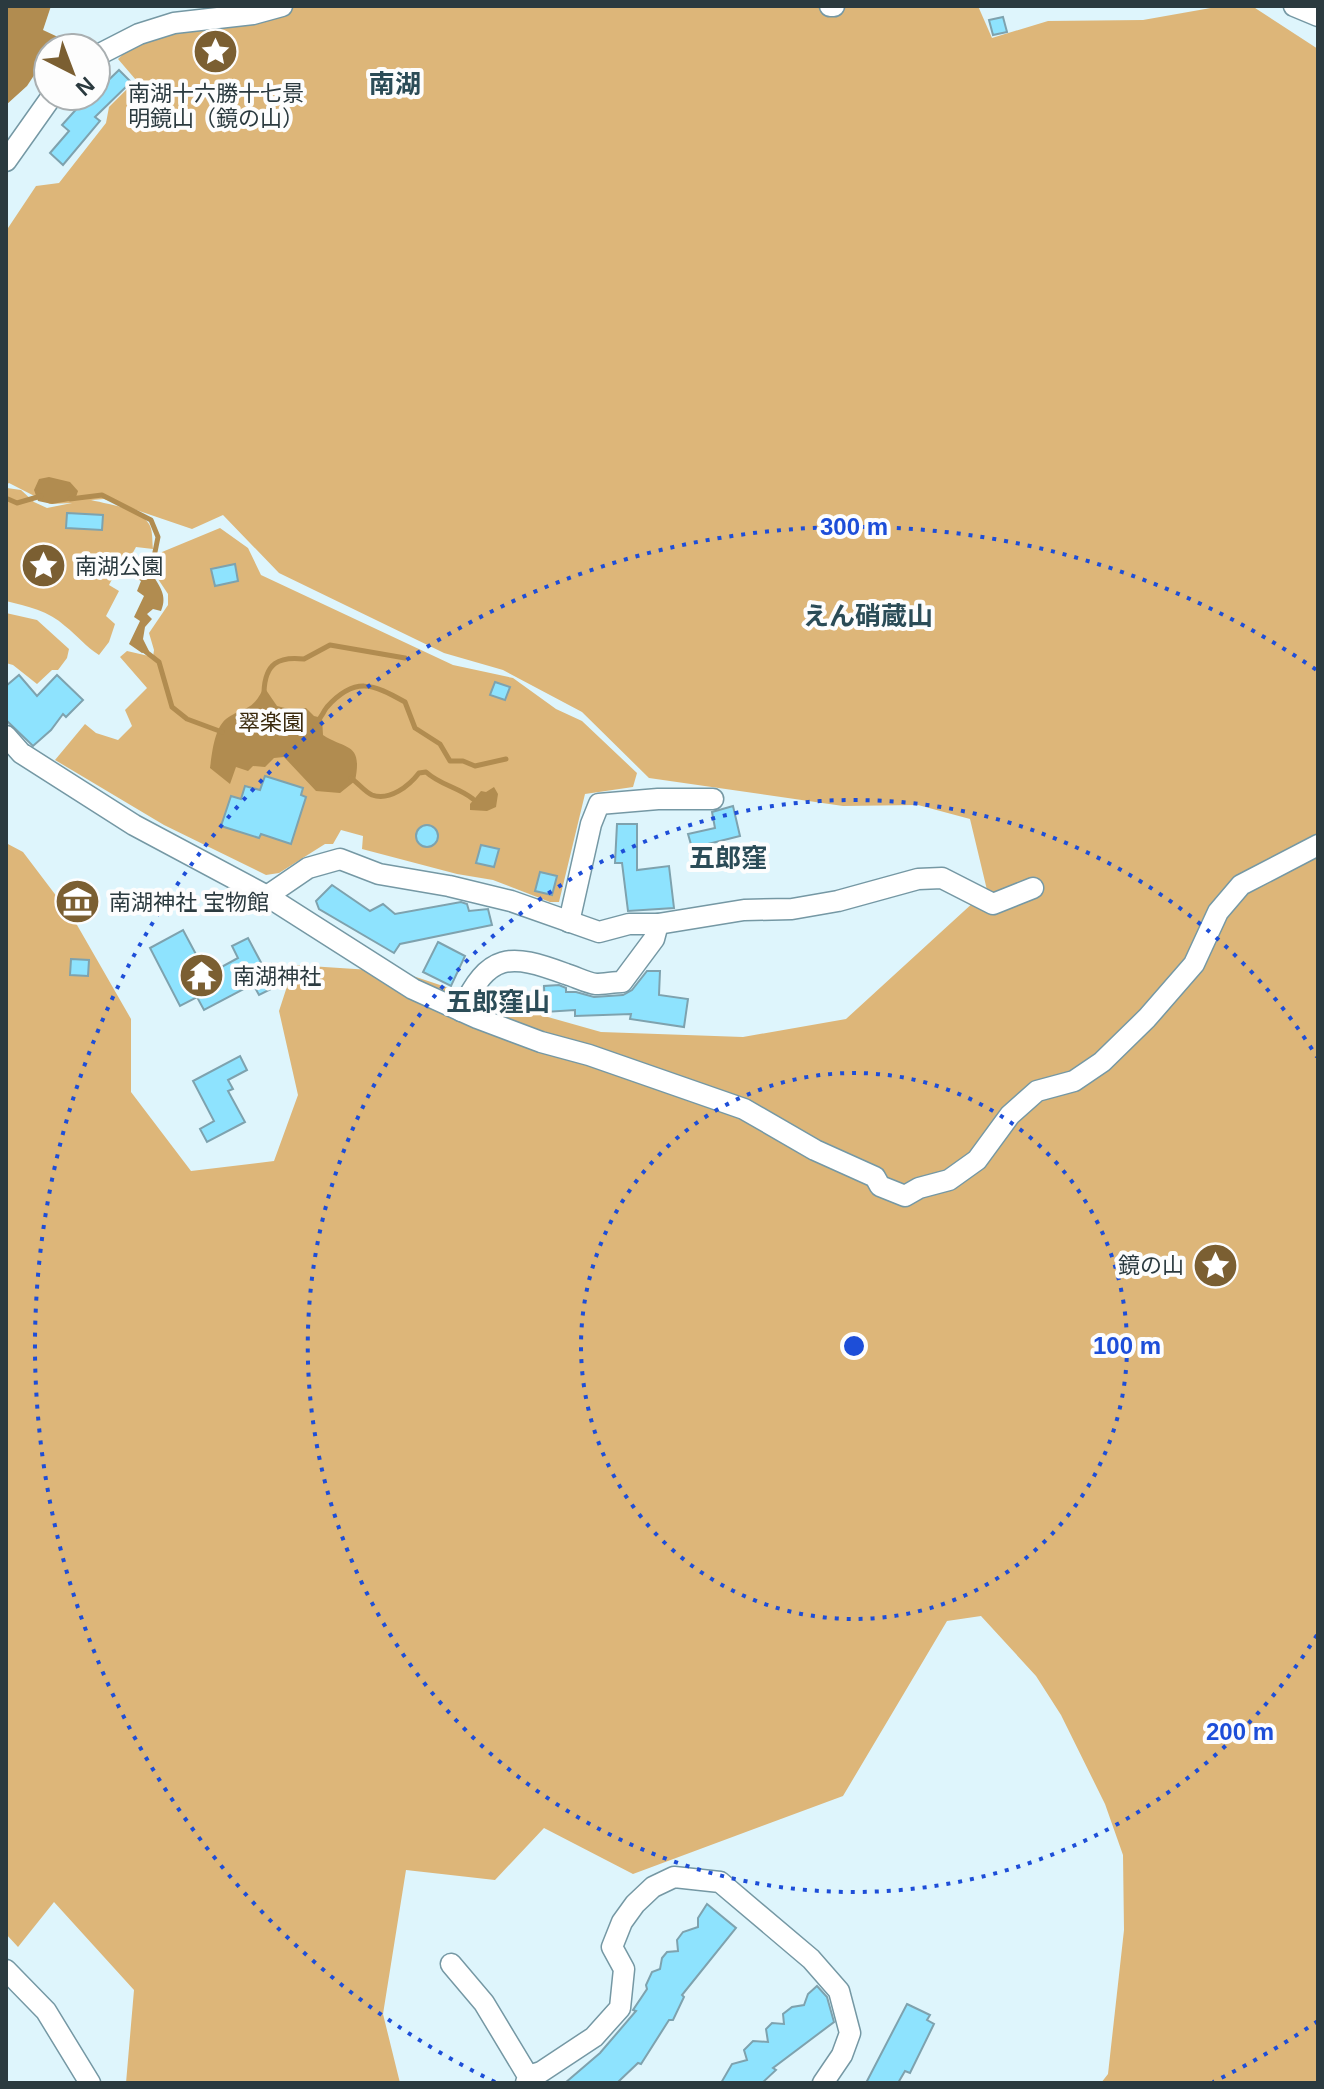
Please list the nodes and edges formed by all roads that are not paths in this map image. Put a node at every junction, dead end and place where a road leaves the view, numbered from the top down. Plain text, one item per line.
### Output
1 (282, 6) edge
2 (1294, 6) edge
3 (1318, 16) edge
4 (112, 48) edge
5 (41, 112) edge
6 (6, 161) edge
7 (6, 736) edge
8 (713, 799) dead end
9 (1318, 845) edge
10 (1033, 888) dead end
11 (267, 896) junction
12 (569, 922) junction
13 (658, 924) junction
14 (461, 1011) junction
15 (451, 1964) dead end
16 (6, 1970) edge
17 (527, 2080) edge
18 (90, 2083) edge
19 (823, 2083) edge

1 - 4 street
2 - 3 street
5 - 6 street
7 - 11 street
8 - 12 street
9 - 14 street
10 - 13 street
11 - 12 street
11 - 14 street
12 - 13 street
13 - 14 street
15 - 17 street
16 - 18 street
17 - 19 street

